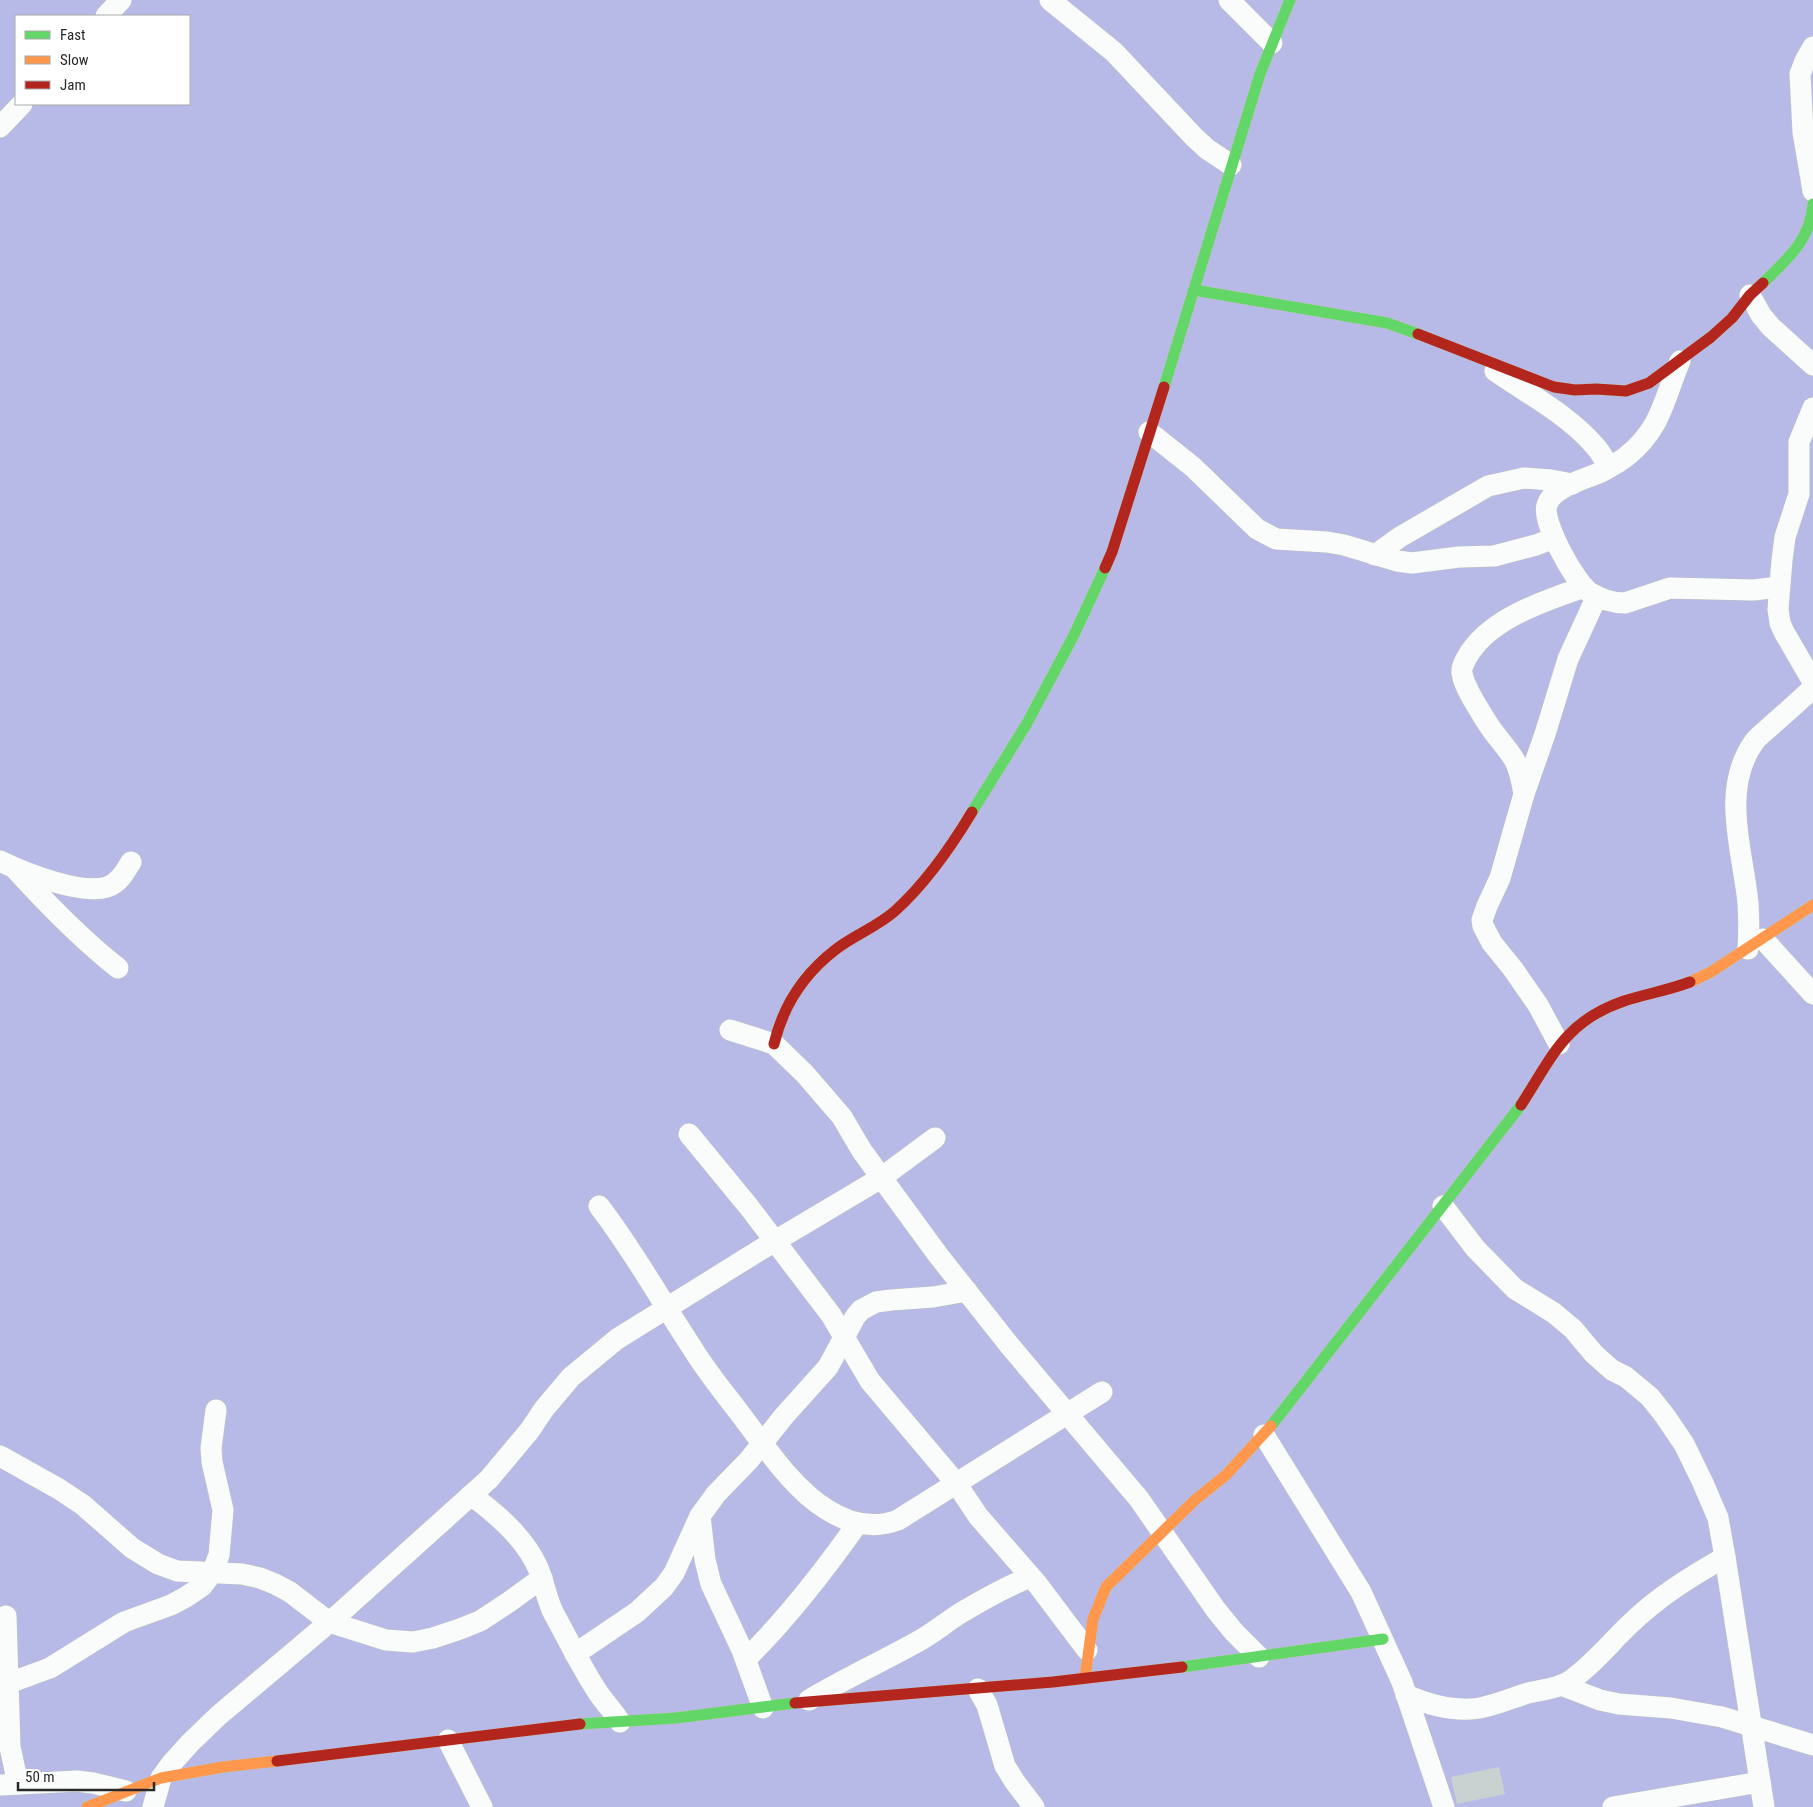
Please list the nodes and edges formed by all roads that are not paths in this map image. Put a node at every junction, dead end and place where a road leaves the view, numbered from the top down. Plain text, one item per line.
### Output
1 (121, 0) edge
2 (1050, 0) edge
3 (1229, 0) edge
4 (1290, 0) edge
5 (107, 15) edge
6 (1272, 43) junction
7 (1813, 47) edge
8 (21, 105) edge
9 (0, 127) edge
10 (1231, 166) junction
11 (1813, 191) edge
12 (1813, 204) edge
13 (1194, 290) junction
14 (1750, 295) junction
15 (1474, 356) junction
16 (1680, 361) junction
17 (1813, 365) edge
18 (1813, 408) edge
19 (1149, 432) junction
20 (1609, 467) junction
21 (1572, 484) junction
22 (1554, 538) junction
23 (1375, 555) junction
24 (1779, 587) junction
25 (1590, 592) junction
26 (1813, 682) edge
27 (1813, 688) edge
28 (1524, 794) junction
29 (131, 862) dead end
30 (8, 865) edge
31 (1813, 905) edge
32 (1755, 944) junction
33 (118, 968) dead end
34 (1813, 994) edge
35 (730, 1030) dead end
36 (774, 1044) junction
37 (1559, 1044) junction
38 (689, 1134) dead end
39 (935, 1138) dead end
40 (881, 1178) junction
41 (599, 1206) dead end
42 (1443, 1206) junction
43 (775, 1241) junction
44 (966, 1291) junction
45 (668, 1308) junction
46 (844, 1336) junction
47 (1102, 1392) dead end
48 (216, 1410) dead end
49 (1067, 1413) junction
50 (1264, 1435) junction
51 (762, 1444) junction
52 (0, 1456) edge
53 (956, 1484) junction
54 (471, 1495) junction
55 (700, 1516) junction
56 (858, 1523) junction
57 (1162, 1532) junction
58 (1725, 1557) junction
59 (212, 1573) junction
60 (1030, 1576) junction
61 (542, 1578) junction
62 (6, 1616) dead end
63 (329, 1622) junction
64 (1383, 1639) junction
65 (1087, 1650) junction
66 (575, 1654) junction
67 (1259, 1657) junction
68 (746, 1659) junction
69 (1085, 1678) junction
70 (8, 1683) junction
71 (1561, 1685) junction
72 (978, 1689) junction
73 (1406, 1695) junction
74 (804, 1703) junction
75 (763, 1708) junction
76 (620, 1722) junction
77 (1751, 1724) junction
78 (448, 1740) junction
79 (1813, 1745) edge
80 (161, 1778) junction
81 (1760, 1782) junction
82 (9, 1784) edge
83 (126, 1791) junction
84 (87, 1807) edge
85 (152, 1807) edge
86 (482, 1807) edge
87 (1034, 1807) edge
88 (1444, 1807) edge
89 (1613, 1807) edge
90 (1764, 1807) edge

1 - 5 street
2 - 10 street
3 - 6 street
4 - 6 street
6 - 10 street
7 - 11 street
8 - 9 street
10 - 13 street
12 - 14 street
13 - 15 street
13 - 19 street
14 - 16 street
14 - 17 street
15 - 16 street
15 - 20 street
16 - 20 street
18 - 24 street
19 - 23 street
19 - 36 street
20 - 21 street
21 - 22 street
21 - 23 street
22 - 23 street
22 - 25 street
24 - 25 street
24 - 26 street
25 - 28 street
25 - 28 street
27 - 32 street
28 - 37 street
29 - 30 street
30 - 33 street
31 - 32 street
32 - 34 street
32 - 37 street
35 - 36 street
36 - 40 street
37 - 42 street
38 - 43 street
39 - 40 street
40 - 43 street
40 - 44 street
41 - 45 street
42 - 50 street
42 - 58 street
43 - 45 street
43 - 46 street
44 - 46 street
44 - 49 street
45 - 51 street
45 - 54 street
46 - 51 street
46 - 53 street
47 - 49 street
48 - 59 street
49 - 53 street
49 - 57 street
50 - 57 street
50 - 64 street
51 - 55 street
51 - 56 street
52 - 59 street
53 - 56 street
53 - 60 street
54 - 61 street
54 - 63 street
55 - 66 street
55 - 68 street
56 - 68 street
57 - 65 street
57 - 67 street
58 - 71 street
58 - 77 street
59 - 63 street
59 - 70 street
60 - 65 street
60 - 74 street
61 - 63 street
61 - 66 street
62 - 70 street
63 - 80 street
64 - 67 street
64 - 73 street
65 - 69 street
66 - 76 street
67 - 69 street
68 - 75 street
69 - 72 street
70 - 82 street
71 - 73 street
71 - 77 street
72 - 74 street
72 - 87 street
73 - 88 street
74 - 75 street
75 - 76 street
76 - 78 street
77 - 79 street
77 - 81 street
78 - 80 street
78 - 86 street
80 - 83 street
80 - 85 street
81 - 89 street
81 - 90 street
82 - 83 street
83 - 84 street

